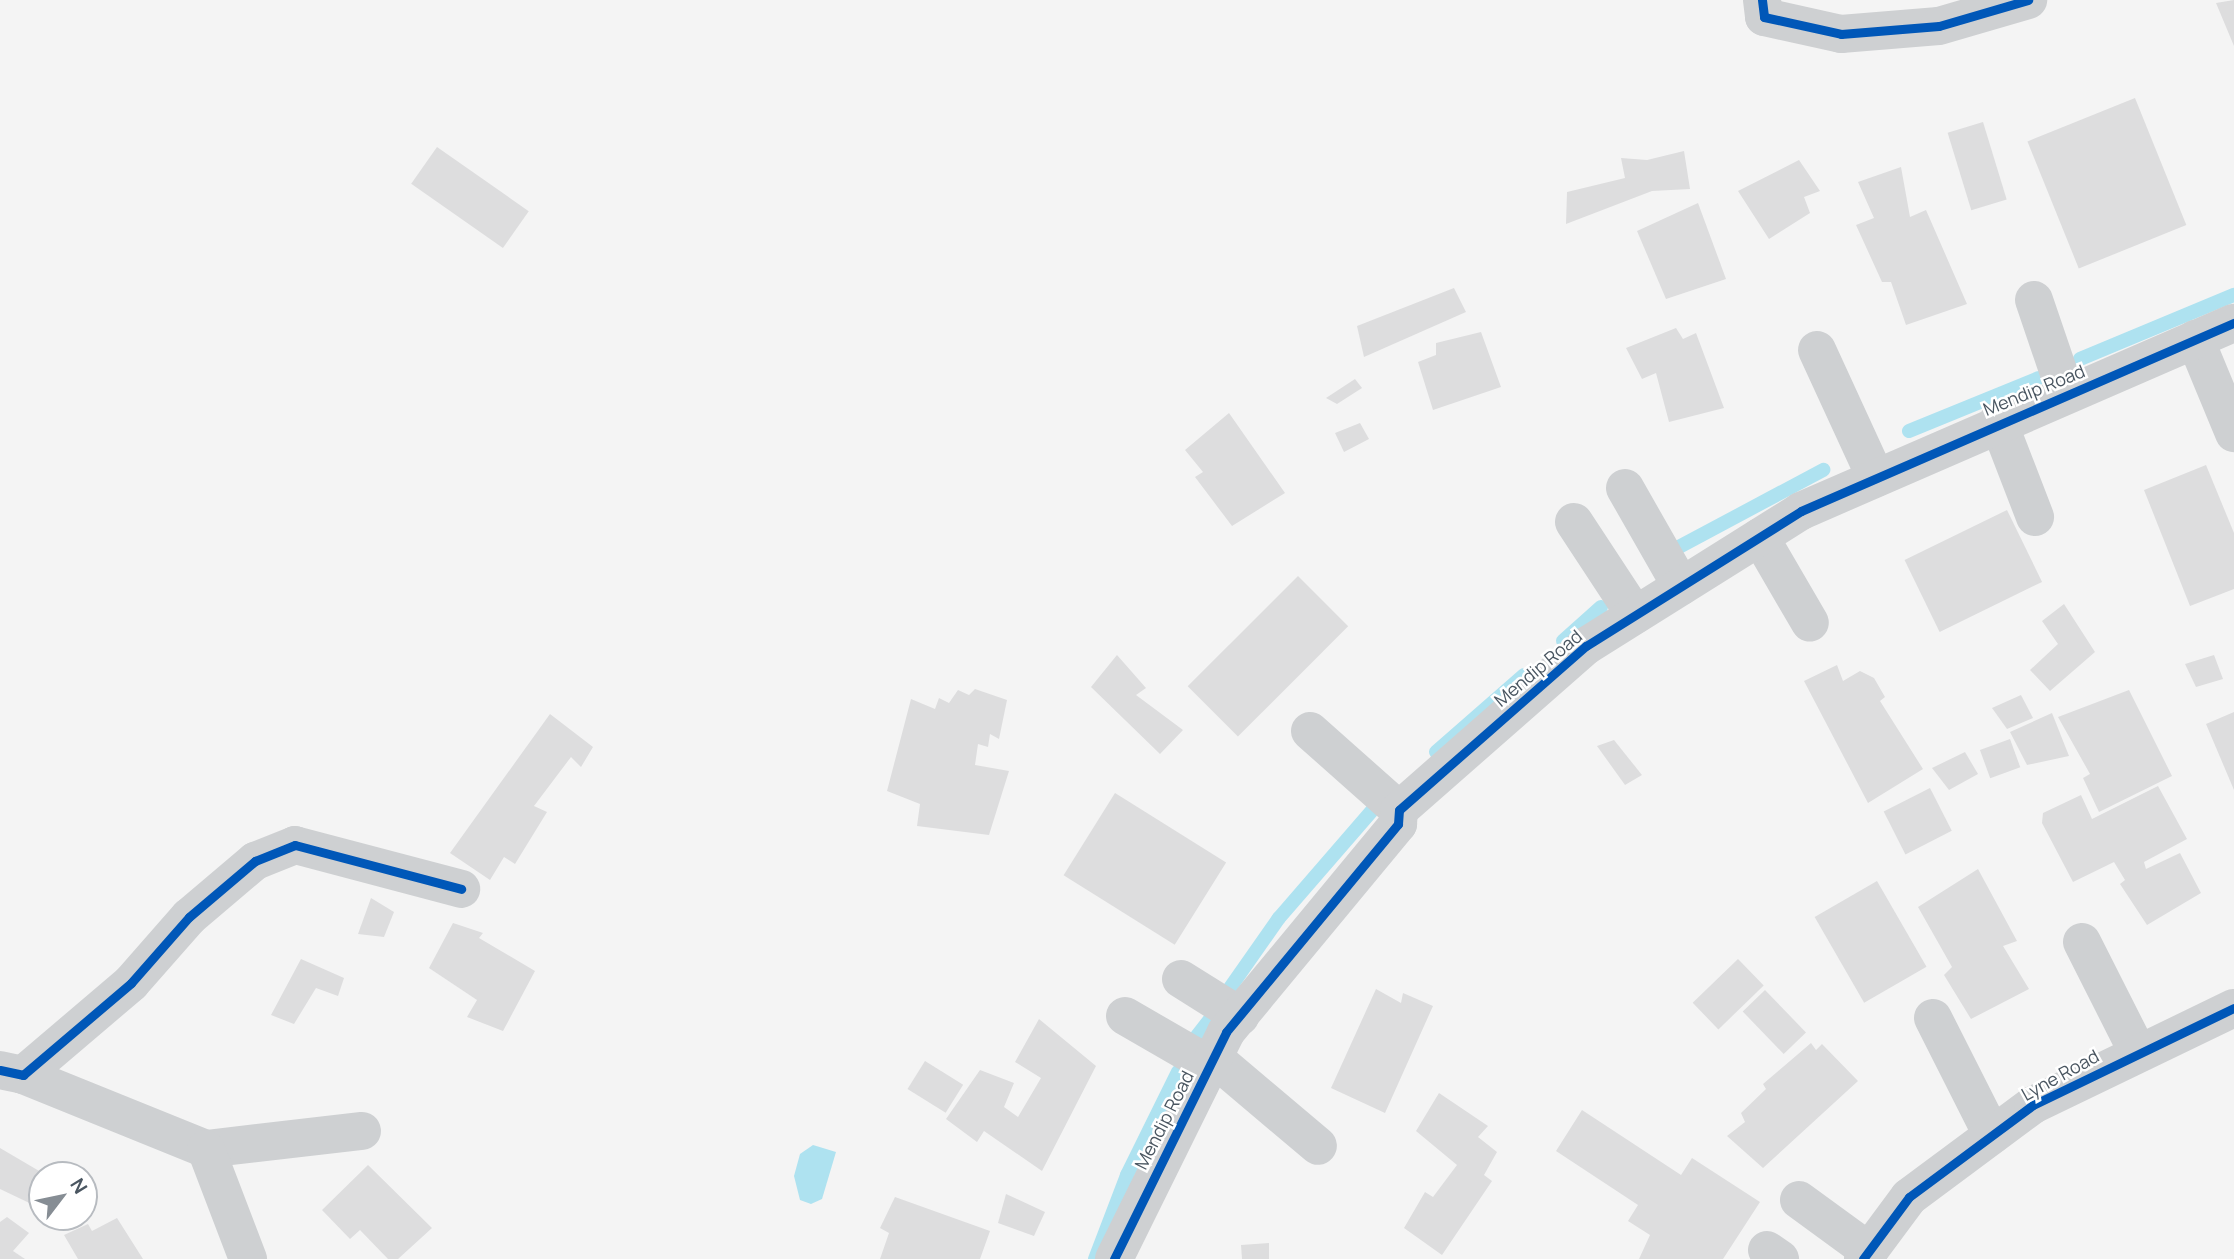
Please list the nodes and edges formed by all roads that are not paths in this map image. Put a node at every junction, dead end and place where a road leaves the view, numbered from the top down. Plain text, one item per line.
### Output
1 (1762, 0) edge
2 (2028, 0) edge
3 (2034, 300) dead end
4 (2234, 323) edge
5 (2195, 339) junction
6 (1817, 349) dead end
7 (2066, 394) junction
8 (1998, 421) junction
9 (2234, 433) edge
10 (1876, 478) junction
11 (1625, 488) dead end
12 (2035, 517) dead end
13 (1574, 522) dead end
14 (1760, 537) junction
15 (1681, 586) junction
16 (1635, 615) junction
17 (1810, 623) dead end
18 (1310, 731) dead end
19 (1399, 810) junction
20 (461, 889) dead end
21 (2082, 942) dead end
22 (1181, 979) dead end
23 (2234, 1008) edge
24 (1125, 1016) dead end
25 (1240, 1016) junction
26 (1933, 1018) dead end
27 (2137, 1051) junction
28 (1212, 1061) junction
29 (11, 1073) edge
30 (362, 1130) dead end
31 (1992, 1135) junction
32 (1318, 1146) dead end
33 (206, 1149) junction
34 (1799, 1200) dead end
35 (1866, 1255) edge
36 (248, 1259) edge
37 (1114, 1259) edge

1 - 2 street
3 - 7 street
4 - 5 street, Mendip Road
5 - 7 street, Mendip Road
5 - 9 street
6 - 10 street
7 - 8 street, Mendip Road
8 - 10 street, Mendip Road
8 - 12 street
10 - 14 street, Mendip Road
11 - 15 street
13 - 16 street
14 - 15 street, Mendip Road
14 - 17 street
15 - 16 street, Mendip Road
16 - 19 street, Mendip Road
18 - 19 street
19 - 25 street, Mendip Road
20 - 29 street
21 - 27 street
22 - 25 street
23 - 27 street, Lyne Road
24 - 28 street
25 - 28 street, Mendip Road
26 - 31 street
27 - 31 street, Lyne Road
28 - 32 street
28 - 37 street, Mendip Road
29 - 33 street
30 - 33 street
31 - 35 street, Lyne Road
33 - 36 street
34 - 35 street

